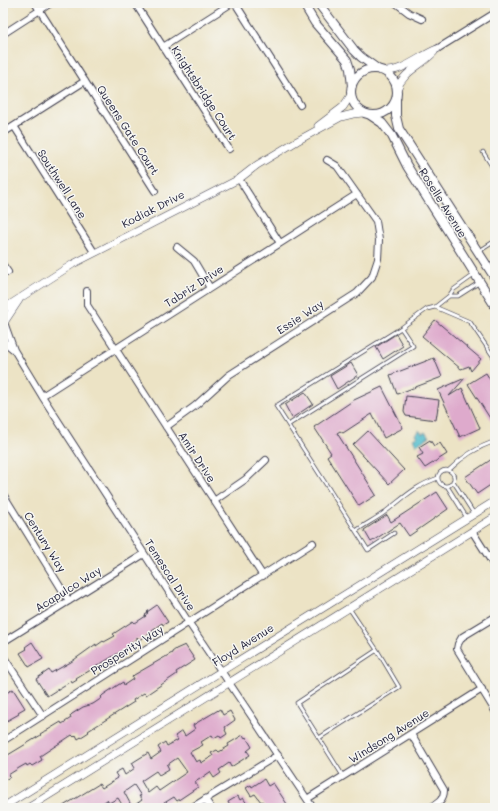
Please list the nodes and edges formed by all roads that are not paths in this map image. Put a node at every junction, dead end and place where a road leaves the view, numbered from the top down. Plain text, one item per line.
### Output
1 (35, 3) edge
2 (52, 3) edge
3 (135, 3) edge
4 (232, 3) edge
5 (235, 3) edge
6 (303, 3) edge
7 (318, 3) edge
8 (396, 3) edge
9 (40, 11) junction
10 (495, 13) edge
11 (422, 19) dead end
12 (3, 34) edge
13 (163, 47) junction
14 (437, 49) junction
15 (382, 71) junction
16 (85, 81) junction
17 (397, 89) junction
18 (352, 91) junction
19 (396, 99) junction
20 (300, 105) dead end
21 (367, 114) junction
22 (14, 126) junction
23 (3, 133) edge
24 (297, 141) junction
25 (229, 149) dead end
26 (483, 152) dead end
27 (327, 160) dead end
28 (495, 171) edge
29 (239, 179) junction
30 (155, 191) dead end
31 (357, 194) junction
32 (495, 241) edge
33 (280, 243) junction
34 (177, 247) dead end
35 (94, 252) junction
36 (478, 252) junction
37 (3, 265) edge
38 (8, 272) dead end
39 (477, 278) junction
40 (495, 278) edge
41 (210, 288) junction
42 (87, 291) dead end
43 (449, 296) junction
44 (21, 298) junction
45 (495, 306) edge
46 (435, 307) junction
47 (3, 309) edge
48 (4, 323) edge
49 (401, 328) junction
50 (3, 340) edge
51 (115, 349) junction
52 (14, 350) junction
53 (495, 359) edge
54 (42, 396) junction
55 (288, 425) junction
56 (166, 427) junction
57 (495, 441) edge
58 (266, 460) dead end
59 (449, 470) junction
60 (438, 478) junction
61 (454, 481) junction
62 (448, 486) junction
63 (3, 494) edge
64 (214, 501) junction
65 (495, 501) edge
66 (474, 514) junction
67 (495, 517) edge
68 (467, 518) junction
69 (356, 531) junction
70 (472, 531) junction
71 (394, 532) dead end
72 (313, 544) dead end
73 (144, 554) junction
74 (495, 567) edge
75 (263, 576) junction
76 (69, 600) junction
77 (349, 608) junction
78 (495, 617) edge
79 (189, 623) junction
80 (3, 642) edge
81 (377, 650) junction
82 (3, 656) edge
83 (221, 671) junction
84 (229, 683) junction
85 (482, 689) junction
86 (495, 711) edge
87 (43, 716) junction
88 (411, 734) junction
89 (319, 738) junction
90 (3, 741) edge
91 (278, 754) junction
92 (343, 776) junction
93 (205, 799) junction
94 (307, 799) junction
95 (3, 807) edge
96 (28, 808) edge
97 (191, 808) edge
98 (211, 808) edge
99 (313, 808) edge
100 (430, 808) edge

1 - 9 street, Queens Gate Court
2 - 9 street
3 - 13 street, Knightsbridge Court
4 - 13 street
5 - 20 street
6 - 18 main road
7 - 15 main road
8 - 11 street
9 - 12 street
9 - 16 street, Queens Gate Court
10 - 14 street
13 - 25 street, Knightsbridge Court
14 - 15 street
14 - 17 street
15 - 17 main road
15 - 18 main road
16 - 22 street
16 - 30 street, Queens Gate Court
17 - 19 main road
18 - 21 main road
18 - 24 street, Kodiak Drive
19 - 21 main road
19 - 36 main road, Roselle Avenue
21 - 24 street, Kodiak Drive
21 - 39 main road, Roselle Avenue
22 - 23 street
22 - 35 street, Southwell Lane
24 - 29 street, Kodiak Drive
26 - 28 lane
27 - 31 street, Essie Way
29 - 33 street
29 - 35 street, Kodiak Drive
31 - 33 street, Tabriz Drive
31 - 56 street, Essie Way
32 - 36 lane
33 - 41 street, Tabriz Drive
34 - 41 street
35 - 44 street, Kodiak Drive
36 - 40 main road, Roselle Avenue
37 - 38 street
39 - 43 lane
39 - 43 lane
39 - 45 main road, Roselle Avenue
41 - 51 street, Tabriz Drive
42 - 51 street, Amir Drive
43 - 46 lane
44 - 47 street, Kodiak Drive
44 - 48 street, Kodiak Drive
46 - 49 lane
46 - 53 lane
48 - 52 street, Temescal Drive
49 - 55 lane
49 - 55 lane
50 - 52 street, Temescal Drive
51 - 54 street, Tabriz Drive
51 - 56 street, Amir Drive
52 - 54 street, Temescal Drive
54 - 73 street, Temescal Drive
55 - 69 lane
56 - 64 street, Amir Drive
57 - 59 lane
58 - 64 street
59 - 60 lane
59 - 61 lane
60 - 62 lane
60 - 69 lane
61 - 62 lane
61 - 66 lane
62 - 68 lane
63 - 76 street, Century Way
64 - 75 street, Amir Drive
65 - 66 street, Floyd Avenue
66 - 68 street, Floyd Avenue
67 - 70 street
68 - 83 street, Floyd Avenue
69 - 71 lane
70 - 74 street
70 - 77 street
72 - 75 street, Prosperity Way
73 - 76 street, Acapulco Way
73 - 79 street, Temescal Drive
75 - 79 street, Prosperity Way
76 - 80 street, Acapulco Way
77 - 81 lane
77 - 84 street
78 - 85 street
79 - 83 street, Temescal Drive
79 - 87 street, Prosperity Way
81 - 89 lane
81 - 89 lane
82 - 87 street
83 - 84 street, Temescal Drive
83 - 95 street, Floyd Avenue
84 - 91 street, Temescal Drive
84 - 96 street
85 - 86 street
85 - 88 street, Windsong Avenue
87 - 90 street, Prosperity Way
88 - 92 street, Windsong Avenue
88 - 100 street
89 - 92 lane
91 - 93 street
91 - 94 street, Temescal Drive
92 - 94 street, Windsong Avenue
93 - 97 street
93 - 98 street
94 - 99 street, Temescal Drive

